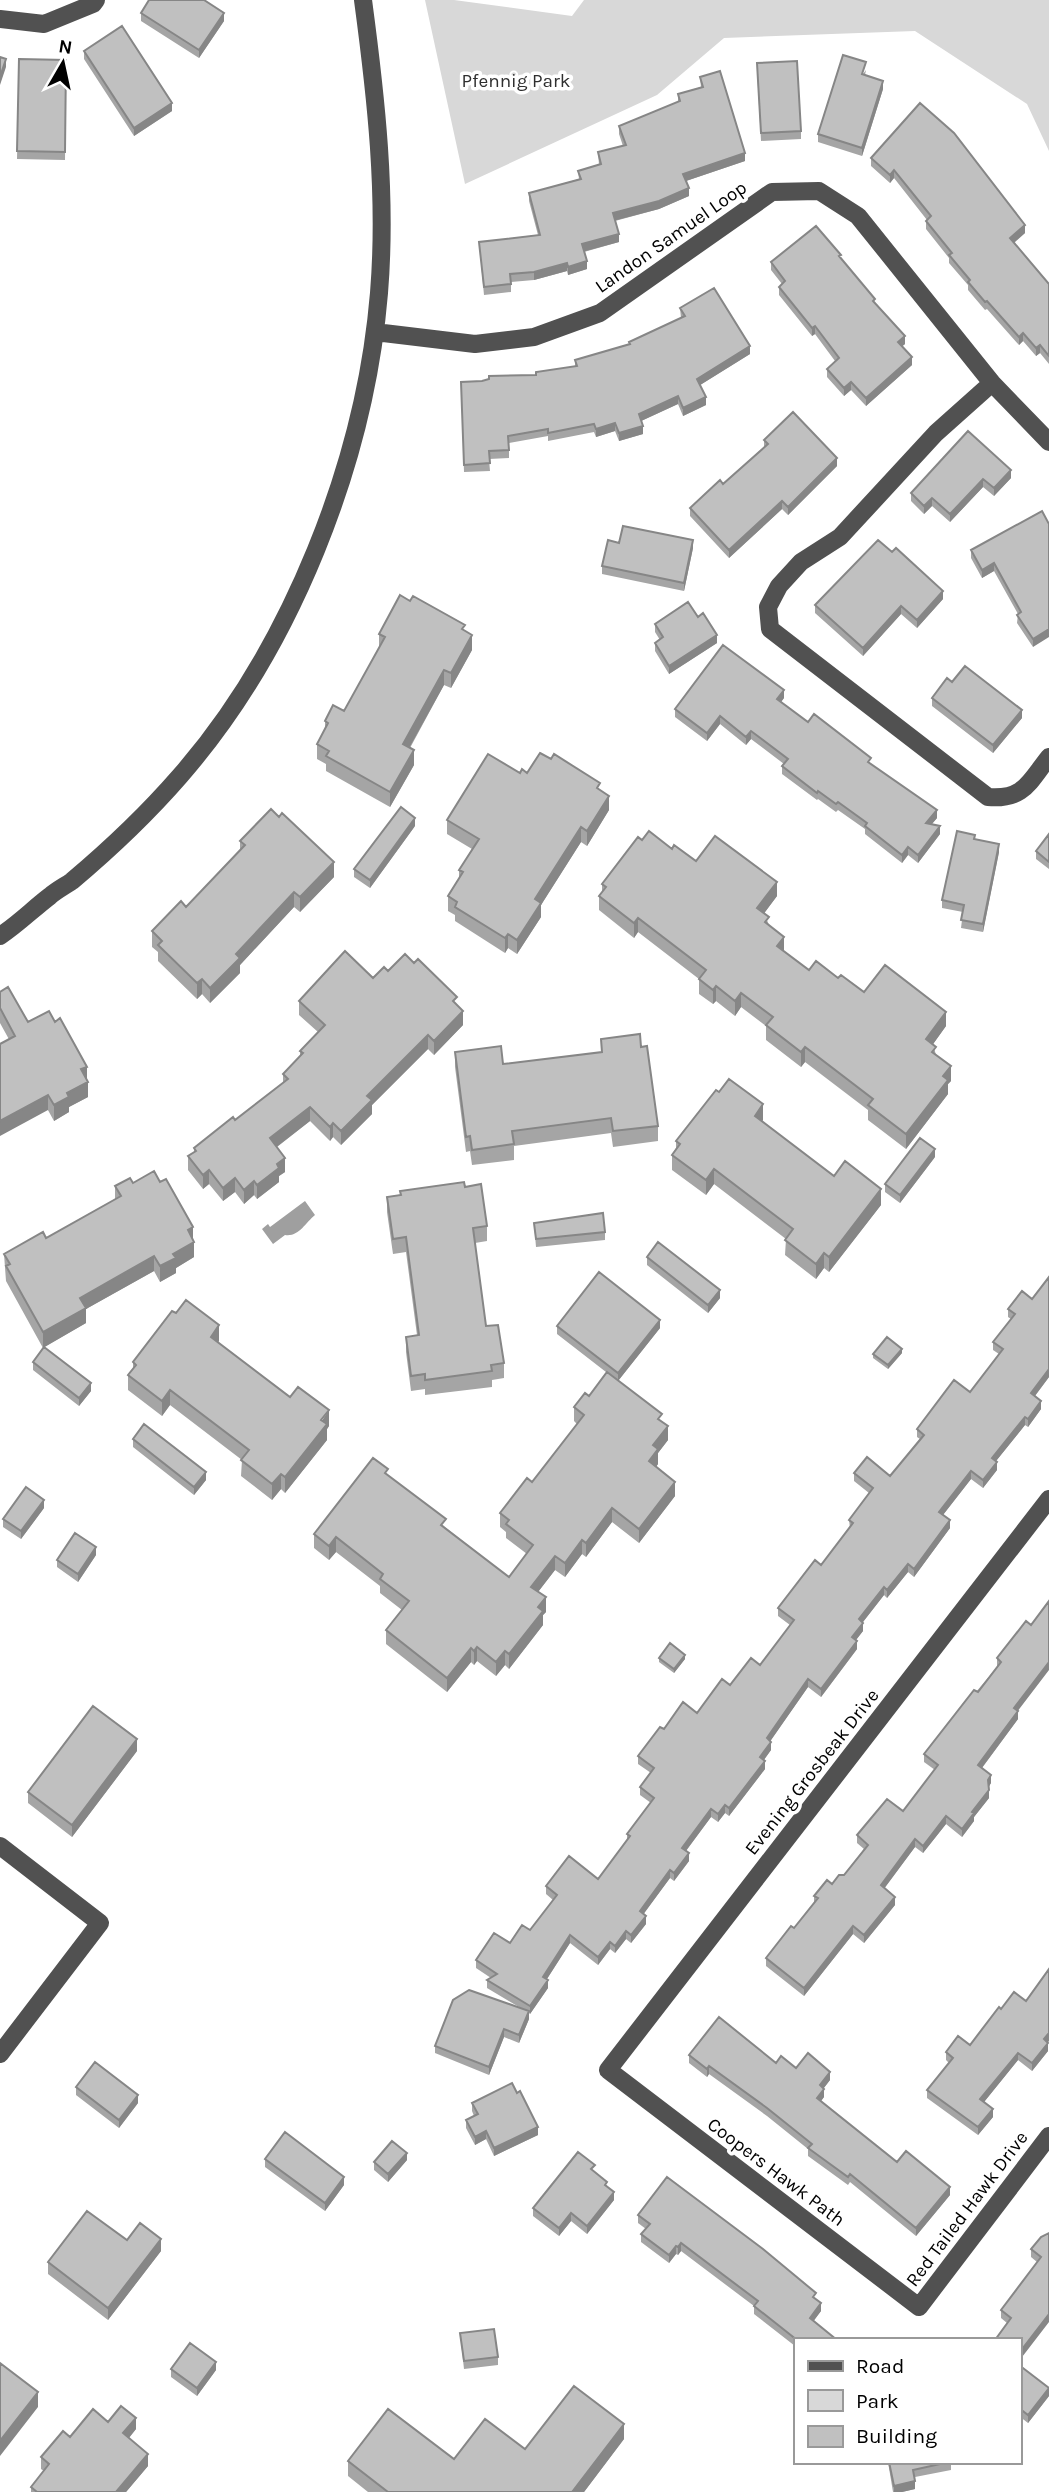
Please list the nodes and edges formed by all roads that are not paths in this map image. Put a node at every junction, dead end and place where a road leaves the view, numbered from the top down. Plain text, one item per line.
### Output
1 (96, 0) edge
2 (363, 0) edge
3 (0, 19) edge
4 (374, 332) junction
5 (992, 383) junction
6 (1049, 442) edge
7 (1049, 757) edge
8 (0, 936) edge
9 (1049, 1499) edge
10 (0, 1846) edge
11 (0, 2054) edge
12 (608, 2070) joint
13 (1049, 2136) edge
14 (919, 2307) joint

1 - 3 street
2 - 4 street
4 - 5 street, Landon Samuel Loop
4 - 8 street
5 - 6 street, Landon Samuel Loop
5 - 7 street
9 - 12 street, Evening Grosbeak Drive
10 - 11 street
12 - 14 street, Coopers Hawk Path
13 - 14 street, Red Tailed Hawk Drive

